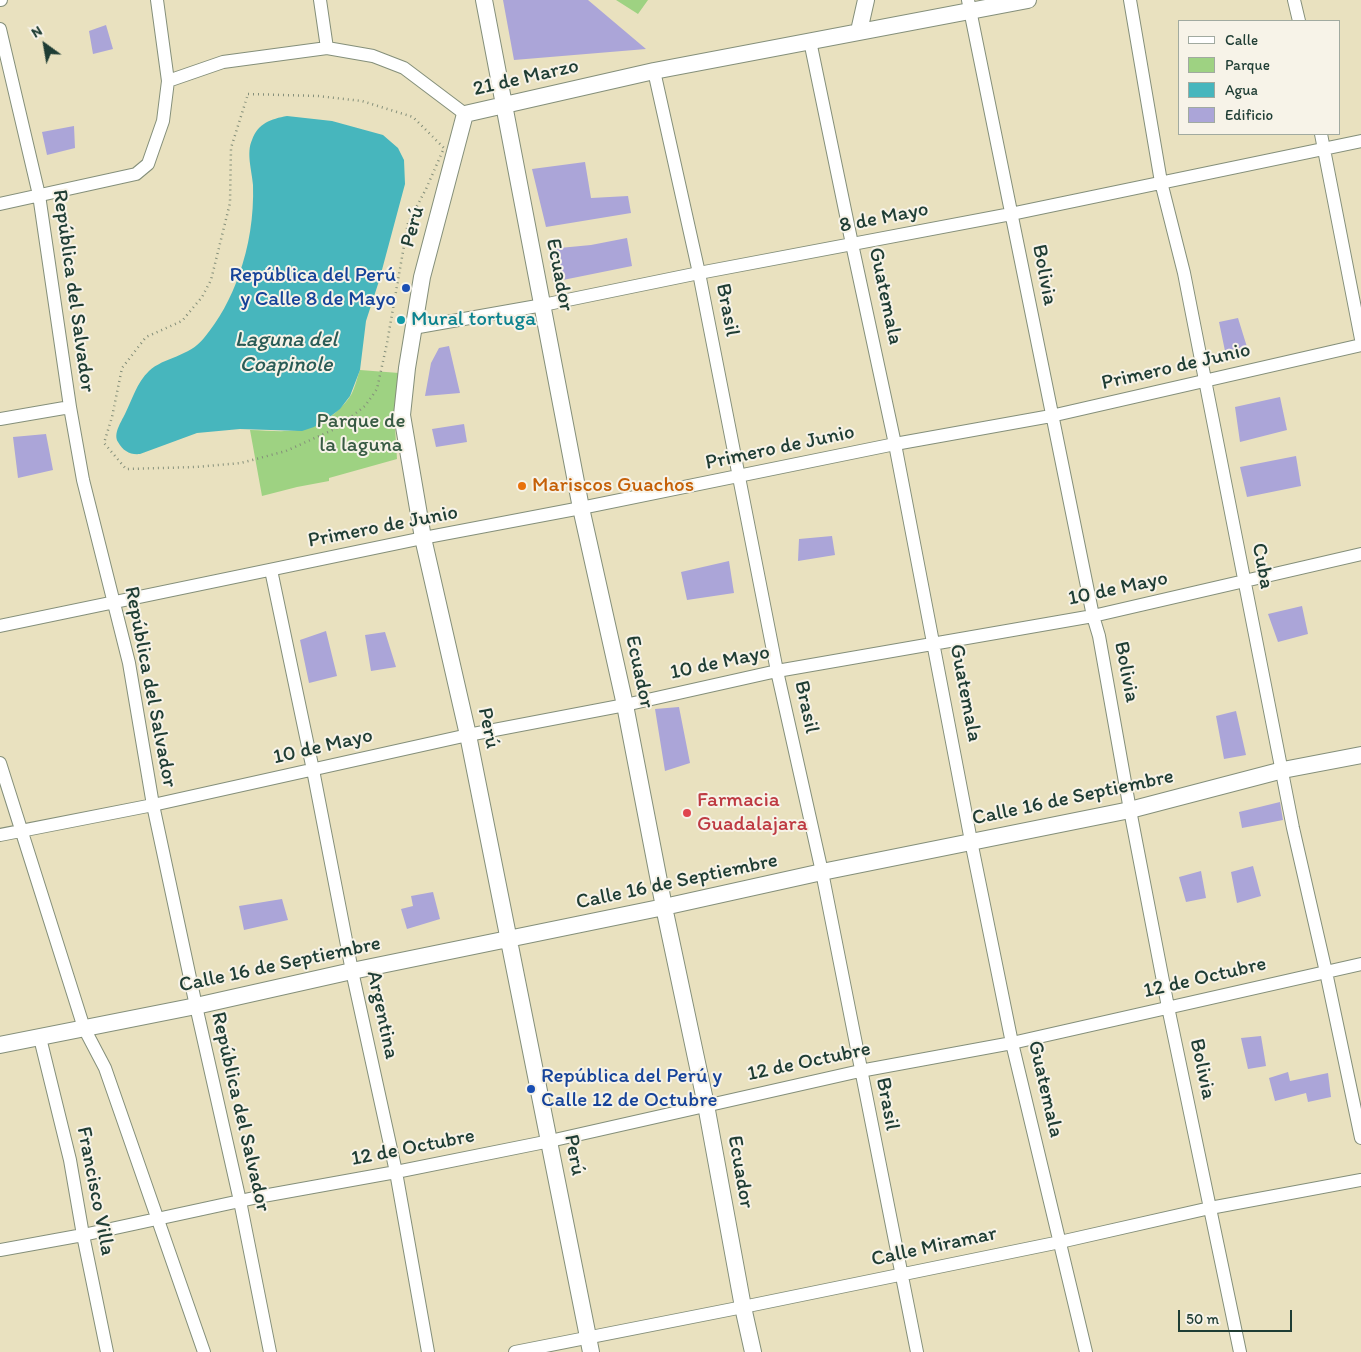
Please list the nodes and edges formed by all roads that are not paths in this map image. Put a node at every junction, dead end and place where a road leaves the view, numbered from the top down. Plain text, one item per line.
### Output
1 (157, 0) edge
2 (320, 0) edge
3 (484, 0) edge
4 (866, 0) edge
5 (1028, 0) edge
6 (1130, 0) edge
7 (1294, 0) edge
8 (969, 6) edge
9 (1298, 20) edge
10 (0, 29) edge
11 (859, 31) junction
12 (810, 40) junction
13 (327, 48) junction
14 (654, 71) junction
15 (168, 82) junction
16 (505, 105) junction
17 (464, 114) junction
18 (1320, 135) edge
19 (1361, 141) edge
20 (1324, 149) junction
21 (1161, 182) junction
22 (39, 196) junction
23 (0, 204) edge
24 (1011, 214) junction
25 (852, 244) junction
26 (699, 273) junction
27 (543, 305) junction
28 (413, 328) junction
29 (1361, 339) edge
30 (1361, 345) edge
31 (1206, 380) junction
32 (70, 407) junction
33 (1051, 416) junction
34 (0, 419) edge
35 (895, 444) junction
36 (739, 477) junction
37 (581, 508) junction
38 (424, 538) junction
39 (1361, 554) edge
40 (272, 570) junction
41 (1244, 581) junction
42 (113, 602) junction
43 (1093, 616) junction
44 (0, 626) edge
45 (934, 643) junction
46 (777, 671) junction
47 (625, 705) junction
48 (468, 735) junction
49 (1361, 755) edge
50 (0, 763) edge
51 (313, 770) junction
52 (1283, 770) junction
53 (153, 804) junction
54 (1130, 810) junction
55 (21, 832) junction
56 (0, 836) edge
57 (971, 841) junction
58 (822, 872) junction
59 (664, 907) junction
60 (509, 938) junction
61 (1361, 964) edge
62 (352, 971) junction
63 (1326, 972) junction
64 (196, 1006) junction
65 (1168, 1007) junction
66 (84, 1028) junction
67 (40, 1038) junction
68 (1012, 1043) junction
69 (0, 1045) edge
70 (860, 1071) junction
71 (706, 1105) junction
72 (1361, 1138) edge
73 (550, 1141) junction
74 (396, 1172) junction
75 (1361, 1180) edge
76 (240, 1201) junction
77 (1210, 1208) junction
78 (157, 1219) junction
79 (83, 1235) junction
80 (1060, 1242) junction
81 (0, 1250) edge
82 (901, 1274) junction
83 (743, 1307) junction
84 (590, 1344) edge
85 (107, 1352) edge
86 (204, 1352) edge
87 (270, 1352) edge
88 (428, 1352) edge
89 (515, 1352) edge
90 (753, 1352) edge
91 (917, 1352) edge
92 (1086, 1352) edge
93 (1240, 1352) edge

1 - 15 street
2 - 13 street
3 - 16 street, Ecuador
4 - 11 street
5 - 8 street, 21 de Marzo
6 - 21 street, Cuba
7 - 9 street
8 - 11 street, 21 de Marzo
8 - 24 street, Bolivia
10 - 22 street, República del Salvador
11 - 12 street, 21 de Marzo
12 - 14 street, 21 de Marzo
12 - 25 street, Guatemala
13 - 15 street, 21 de Marzo
13 - 17 street, 21 de Marzo
14 - 16 street, 21 de Marzo
14 - 26 street, Brasil
15 - 22 street
16 - 17 street, 21 de Marzo
16 - 27 street, Ecuador
17 - 28 street, Perú
18 - 20 street
19 - 20 street, 8 de Mayo
20 - 21 street, 8 de Mayo
20 - 29 street
21 - 24 street, 8 de Mayo
21 - 31 street, Cuba
22 - 23 street
22 - 32 street, República del Salvador
24 - 25 street, 8 de Mayo
24 - 33 street, Bolivia
25 - 26 street, 8 de Mayo
25 - 35 street, Guatemala
26 - 27 street, 8 de Mayo
26 - 36 street, Brasil
27 - 28 street, 8 de Mayo
27 - 37 street, Ecuador
28 - 38 street, Perú
30 - 31 street, Primero de Junio
31 - 33 street, Primero de Junio
31 - 41 street, Cuba
32 - 34 street
32 - 42 street, República del Salvador
33 - 35 street, Primero de Junio
33 - 43 street, Bolivia
35 - 36 street, Primero de Junio
35 - 45 street, Guatemala
36 - 37 street, Primero de Junio
36 - 46 street, Brasil
37 - 38 street, Primero de Junio
37 - 47 street, Ecuador
38 - 40 street, Primero de Junio
38 - 48 street, Perú
39 - 41 street, 10 de Mayo
40 - 42 street, Primero de Junio
40 - 51 street, Argentina
41 - 43 street, 10 de Mayo
41 - 52 street, Cuba
42 - 44 street, Primero de Junio
42 - 53 street, República del Salvador
43 - 45 street, 10 de Mayo
43 - 54 street, Bolivia
45 - 46 street, 10 de Mayo
45 - 57 street, Guatemala
46 - 47 street, 10 de Mayo
46 - 58 street, Brasil
47 - 48 street, 10 de Mayo
47 - 59 street, Ecuador
48 - 51 street, 10 de Mayo
48 - 60 street, Perú
49 - 52 street, Calle 16 de Septiembre
50 - 55 street
51 - 53 street, 10 de Mayo
51 - 62 street, Argentina
52 - 54 street, Calle 16 de Septiembre
52 - 63 street, Cuba
53 - 55 street, 10 de Mayo
53 - 64 street, República del Salvador
54 - 57 street, Calle 16 de Septiembre
54 - 65 street, Bolivia
55 - 56 street, 10 de Mayo
55 - 66 street
57 - 58 street, Calle 16 de Septiembre
57 - 68 street, Guatemala
58 - 59 street, Calle 16 de Septiembre
58 - 70 street, Brasil
59 - 60 street, Calle 16 de Septiembre
59 - 71 street, Ecuador
60 - 62 street, Calle 16 de Septiembre
60 - 73 street, Perú
61 - 63 street, 12 de Octubre
62 - 64 street, Calle 16 de Septiembre
62 - 74 street, Argentina
63 - 65 street, 12 de Octubre
63 - 72 street, Cuba
64 - 66 street, Calle 16 de Septiembre
64 - 76 street, República del Salvador
65 - 68 street, 12 de Octubre
65 - 77 street, Bolivia
66 - 67 street, Calle 16 de Septiembre
66 - 78 street
67 - 69 street, Calle 16 de Septiembre
67 - 79 street, Francisco Villa
68 - 70 street, 12 de Octubre
68 - 80 street, Guatemala
70 - 71 street, 12 de Octubre
70 - 82 street, Brasil
71 - 73 street, 12 de Octubre
71 - 83 street, Ecuador
73 - 74 street, 12 de Octubre
73 - 84 street, Perú
74 - 76 street, 12 de Octubre
74 - 88 street, Argentina
75 - 77 street, Calle Miramar
76 - 78 street, 12 de Octubre
76 - 87 street, República del Salvador
77 - 80 street, Calle Miramar
77 - 93 street, Bolivia
78 - 79 street, 12 de Octubre
78 - 86 street
79 - 81 street, 12 de Octubre
79 - 85 street, Francisco Villa
80 - 82 street, Calle Miramar
80 - 92 street, Guatemala
82 - 83 street, Calle Miramar
82 - 91 street, Brasil
83 - 84 street, Calle Miramar
83 - 90 street, Ecuador
84 - 89 street, Calle Miramar

